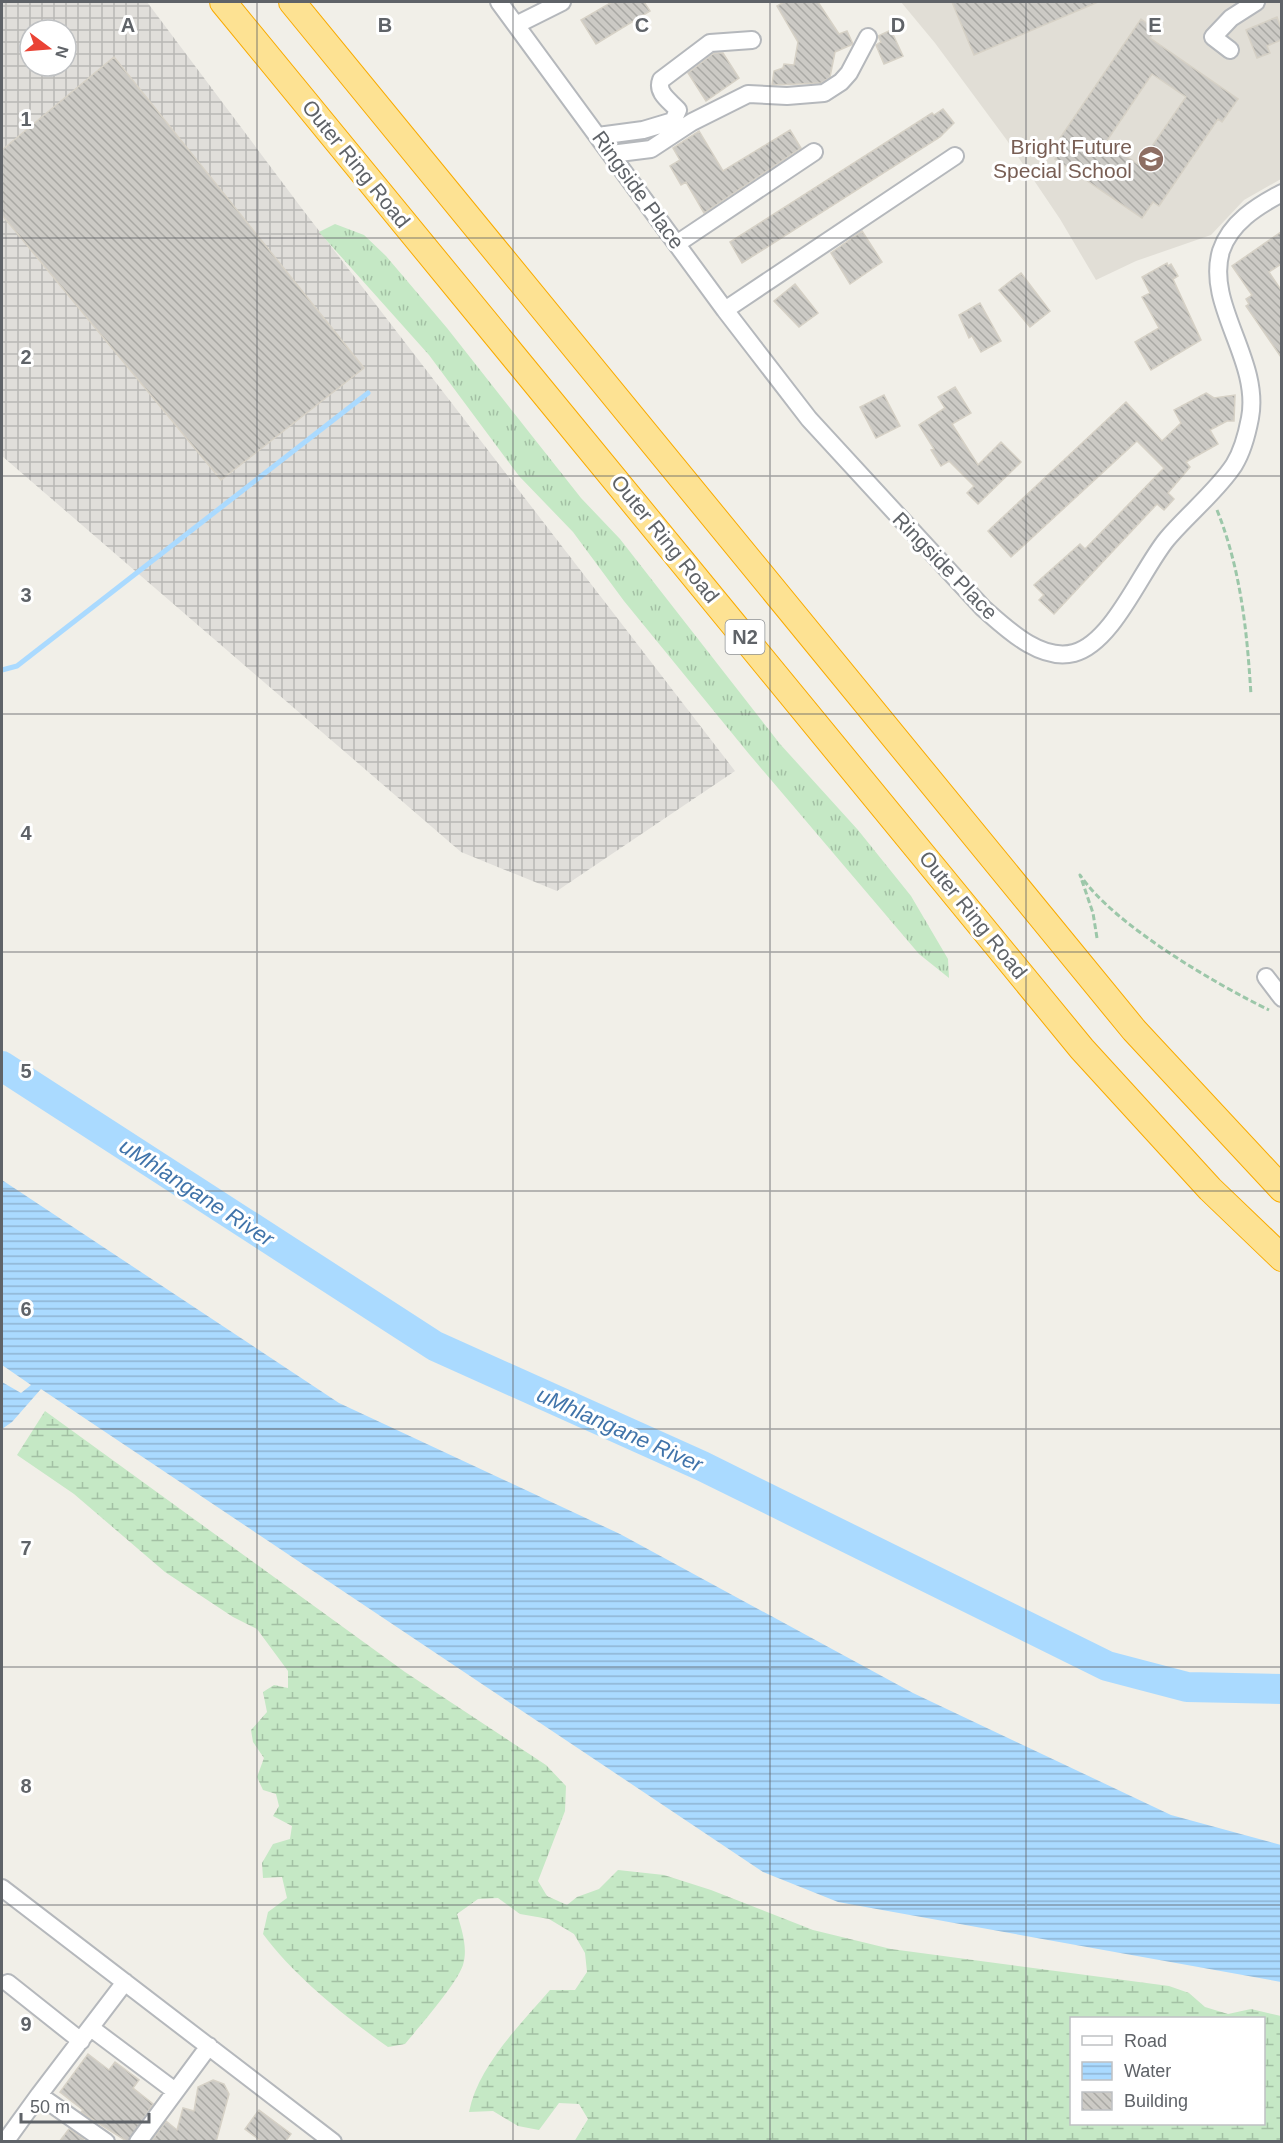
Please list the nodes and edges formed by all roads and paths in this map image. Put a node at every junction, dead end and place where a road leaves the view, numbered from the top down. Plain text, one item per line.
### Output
1 (223, 2) edge
2 (292, 2) edge
3 (499, 2) edge
4 (562, 2) edge
5 (1256, 2) edge
6 (516, 25) junction
7 (868, 37) dead end
8 (752, 40) dead end
9 (1230, 50) dead end
10 (598, 136) junction
11 (814, 152) dead end
12 (611, 154) junction
13 (955, 156) dead end
14 (1281, 193) edge
15 (678, 243) junction
16 (725, 310) junction
17 (1210, 492) junction
18 (1251, 695) dead end
19 (1097, 938) dead end
20 (1266, 977) dead end
21 (1277, 1005) edge
22 (1281, 1189) edge
23 (1281, 1258) edge
24 (2, 1888) edge
25 (125, 1982) junction
26 (8, 1983) dead end
27 (92, 2028) junction
28 (81, 2041) junction
29 (209, 2046) junction
30 (175, 2091) junction
31 (39, 2095) junction
32 (5, 2142) edge
33 (106, 2142) edge
34 (138, 2142) edge
35 (333, 2142) edge

1 - 23 highway, Outer Ring Road / N2
2 - 22 highway, N2
3 - 6 street, Ringside Place
4 - 6 street
5 - 9 street
6 - 10 street, Ringside Place
7 - 12 street
8 - 10 street
10 - 12 street, Ringside Place
11 - 15 street
12 - 15 street, Ringside Place
13 - 16 street
14 - 17 street, Ringside Place
15 - 16 street, Ringside Place
16 - 17 street, Ringside Place
17 - 18 path
19 - 21 path
20 - 21 street
24 - 25 street
25 - 27 street
25 - 29 street
26 - 28 street
27 - 28 street
27 - 30 street
28 - 31 street
29 - 30 street
29 - 35 street
30 - 34 street
31 - 32 street
31 - 33 street

